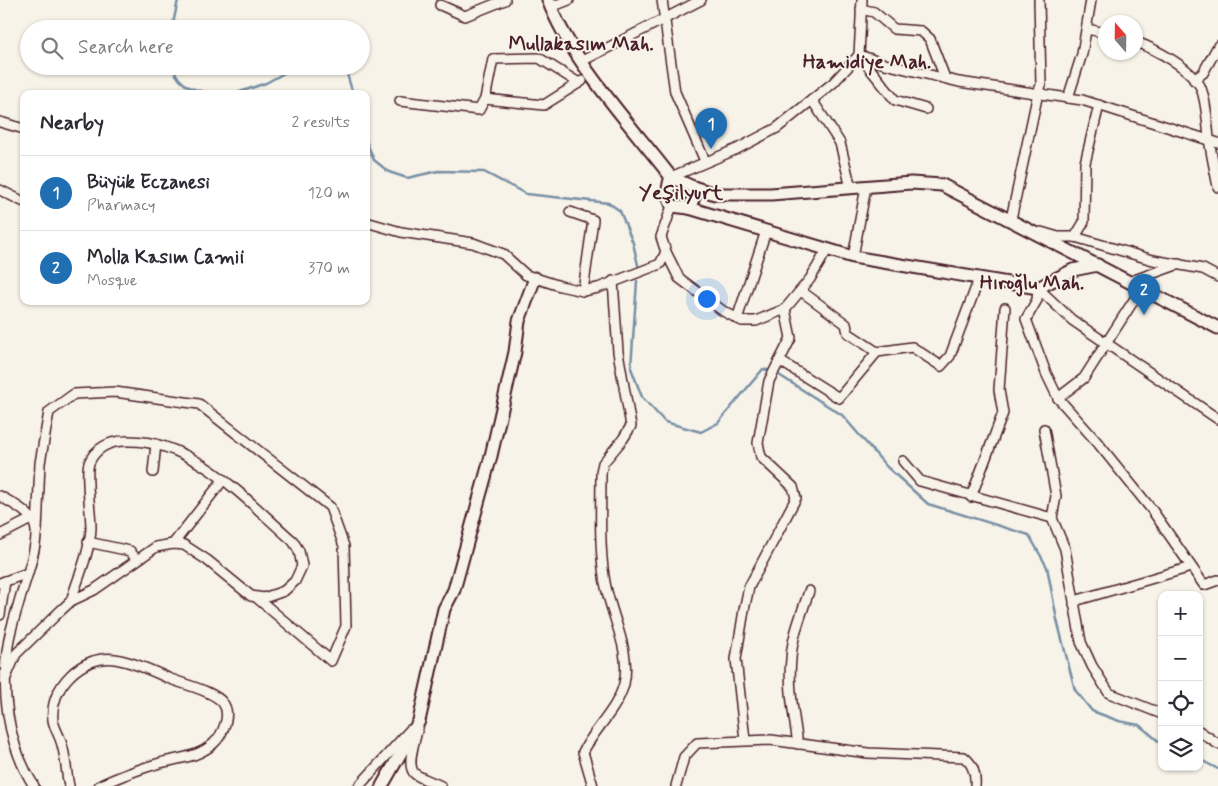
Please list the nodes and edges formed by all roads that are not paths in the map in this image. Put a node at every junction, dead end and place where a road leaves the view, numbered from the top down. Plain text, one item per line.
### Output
1 (505, 0) edge
2 (569, 0) edge
3 (662, 0) edge
4 (683, 0) edge
5 (701, 0) edge
6 (1039, 0) edge
7 (1091, 0) edge
8 (550, 3) edge
9 (862, 4) edge
10 (440, 5) dead end
11 (682, 10) junction
12 (665, 18) junction
13 (1087, 28) junction
14 (1098, 31) edge
15 (1143, 44) edge
16 (1218, 46) edge
17 (859, 55) junction
18 (582, 61) junction
19 (591, 74) junction
20 (945, 78) junction
21 (1194, 80) junction
22 (579, 82) junction
23 (1038, 93) junction
24 (1068, 98) junction
25 (485, 100) junction
26 (812, 100) junction
27 (400, 101) dead end
28 (1100, 105) junction
29 (926, 109) dead end
30 (0, 122) edge
31 (20, 128) edge
32 (1214, 141) edge
33 (705, 161) junction
34 (671, 177) junction
35 (866, 186) junction
36 (693, 188) junction
37 (851, 188) junction
38 (1218, 188) edge
39 (0, 190) edge
40 (20, 200) edge
41 (672, 206) junction
42 (689, 208) junction
43 (570, 212) dead end
44 (1011, 219) junction
45 (370, 223) edge
46 (1026, 227) junction
47 (766, 232) junction
48 (1075, 237) junction
49 (827, 250) junction
50 (666, 252) junction
51 (853, 257) junction
52 (1162, 260) junction
53 (1179, 264) junction
54 (1098, 265) junction
55 (1155, 274) junction
56 (1218, 277) edge
57 (534, 278) junction
58 (979, 279) junction
59 (614, 281) junction
60 (1129, 282) junction
61 (1038, 288) junction
62 (1141, 289) junction
63 (583, 290) junction
64 (801, 291) junction
65 (1005, 308) dead end
66 (785, 309) junction
67 (737, 319) junction
68 (1218, 328) edge
69 (1108, 343) junction
70 (877, 352) junction
71 (780, 361) junction
72 (1058, 398) junction
73 (1218, 419) edge
74 (1044, 429) dead end
75 (156, 444) junction
76 (903, 461) dead end
77 (153, 472) dead end
78 (223, 480) junction
79 (0, 496) edge
80 (971, 497) junction
81 (1052, 518) junction
82 (31, 519) junction
83 (37, 531) junction
84 (0, 535) edge
85 (88, 542) junction
86 (173, 544) junction
87 (136, 559) junction
88 (1191, 567) junction
89 (28, 573) junction
90 (1218, 580) edge
91 (2, 582) edge
92 (809, 591) dead end
93 (256, 597) junction
94 (72, 601) junction
95 (1074, 604) junction
96 (0, 615) edge
97 (8, 641) junction
98 (0, 662) edge
99 (5, 680) junction
100 (1158, 713) edge
101 (419, 721) junction
102 (1203, 734) edge
103 (745, 740) junction
104 (798, 744) junction
105 (1218, 744) edge
106 (34, 786) edge
107 (69, 786) edge
108 (99, 786) edge
109 (359, 786) edge
110 (382, 786) edge
111 (441, 786) edge
112 (593, 786) edge
113 (676, 786) edge
114 (976, 786) edge

1 - 10 street
2 - 8 street
3 - 12 street
4 - 11 street
5 - 11 street
6 - 23 street
7 - 13 street
8 - 18 main road
9 - 17 street
9 - 20 street
11 - 12 street
12 - 18 street
12 - 33 street
13 - 14 street
13 - 24 street
15 - 21 street
16 - 21 street
17 - 20 street
17 - 26 street
17 - 29 street
18 - 19 main road
19 - 22 street
19 - 34 main road
20 - 23 street
21 - 32 street
22 - 25 street
22 - 25 street
23 - 24 street
23 - 44 street
24 - 28 street
25 - 27 street
26 - 33 street
26 - 37 street
28 - 32 street
28 - 48 street
30 - 31 street
32 - 38 street
33 - 34 street
34 - 36 main road
34 - 41 main road
35 - 37 main road
35 - 44 main road
35 - 51 street
36 - 37 main road
36 - 42 main road
39 - 40 street
41 - 42 main road
41 - 50 street
42 - 47 main road
43 - 63 street
44 - 46 main road
45 - 57 street
46 - 48 street
46 - 54 main road
47 - 49 main road
47 - 67 street
48 - 52 street
49 - 51 main road
49 - 64 street
50 - 59 street
50 - 67 street
51 - 58 main road
52 - 53 street
52 - 55 street
53 - 55 street
53 - 56 street
54 - 60 main road
54 - 61 main road
55 - 60 street
57 - 63 street
57 - 101 main road
58 - 61 main road
58 - 70 street
59 - 63 street
59 - 112 street
60 - 62 main road
61 - 69 street
61 - 72 street
62 - 68 main road
62 - 69 street
64 - 66 street
64 - 70 street
65 - 80 street
66 - 67 street
66 - 71 street
69 - 72 street
69 - 73 street
70 - 71 street
71 - 103 street
72 - 88 street
74 - 81 street
75 - 77 street
75 - 78 street
75 - 85 street
76 - 80 street
78 - 86 street
78 - 93 street
79 - 82 street
80 - 81 street
81 - 95 street
82 - 83 street
82 - 84 street
83 - 89 street
83 - 93 street
85 - 87 street
85 - 94 street
86 - 87 street
86 - 93 street
87 - 94 street
88 - 90 street
88 - 95 street
89 - 91 street
89 - 97 street
91 - 96 street
92 - 104 street
94 - 99 street
95 - 100 street
97 - 98 street
97 - 99 street
99 - 106 street
101 - 109 street
101 - 110 main road
101 - 111 street
102 - 105 street
103 - 104 street
103 - 113 street
104 - 114 street
107 - 108 street

